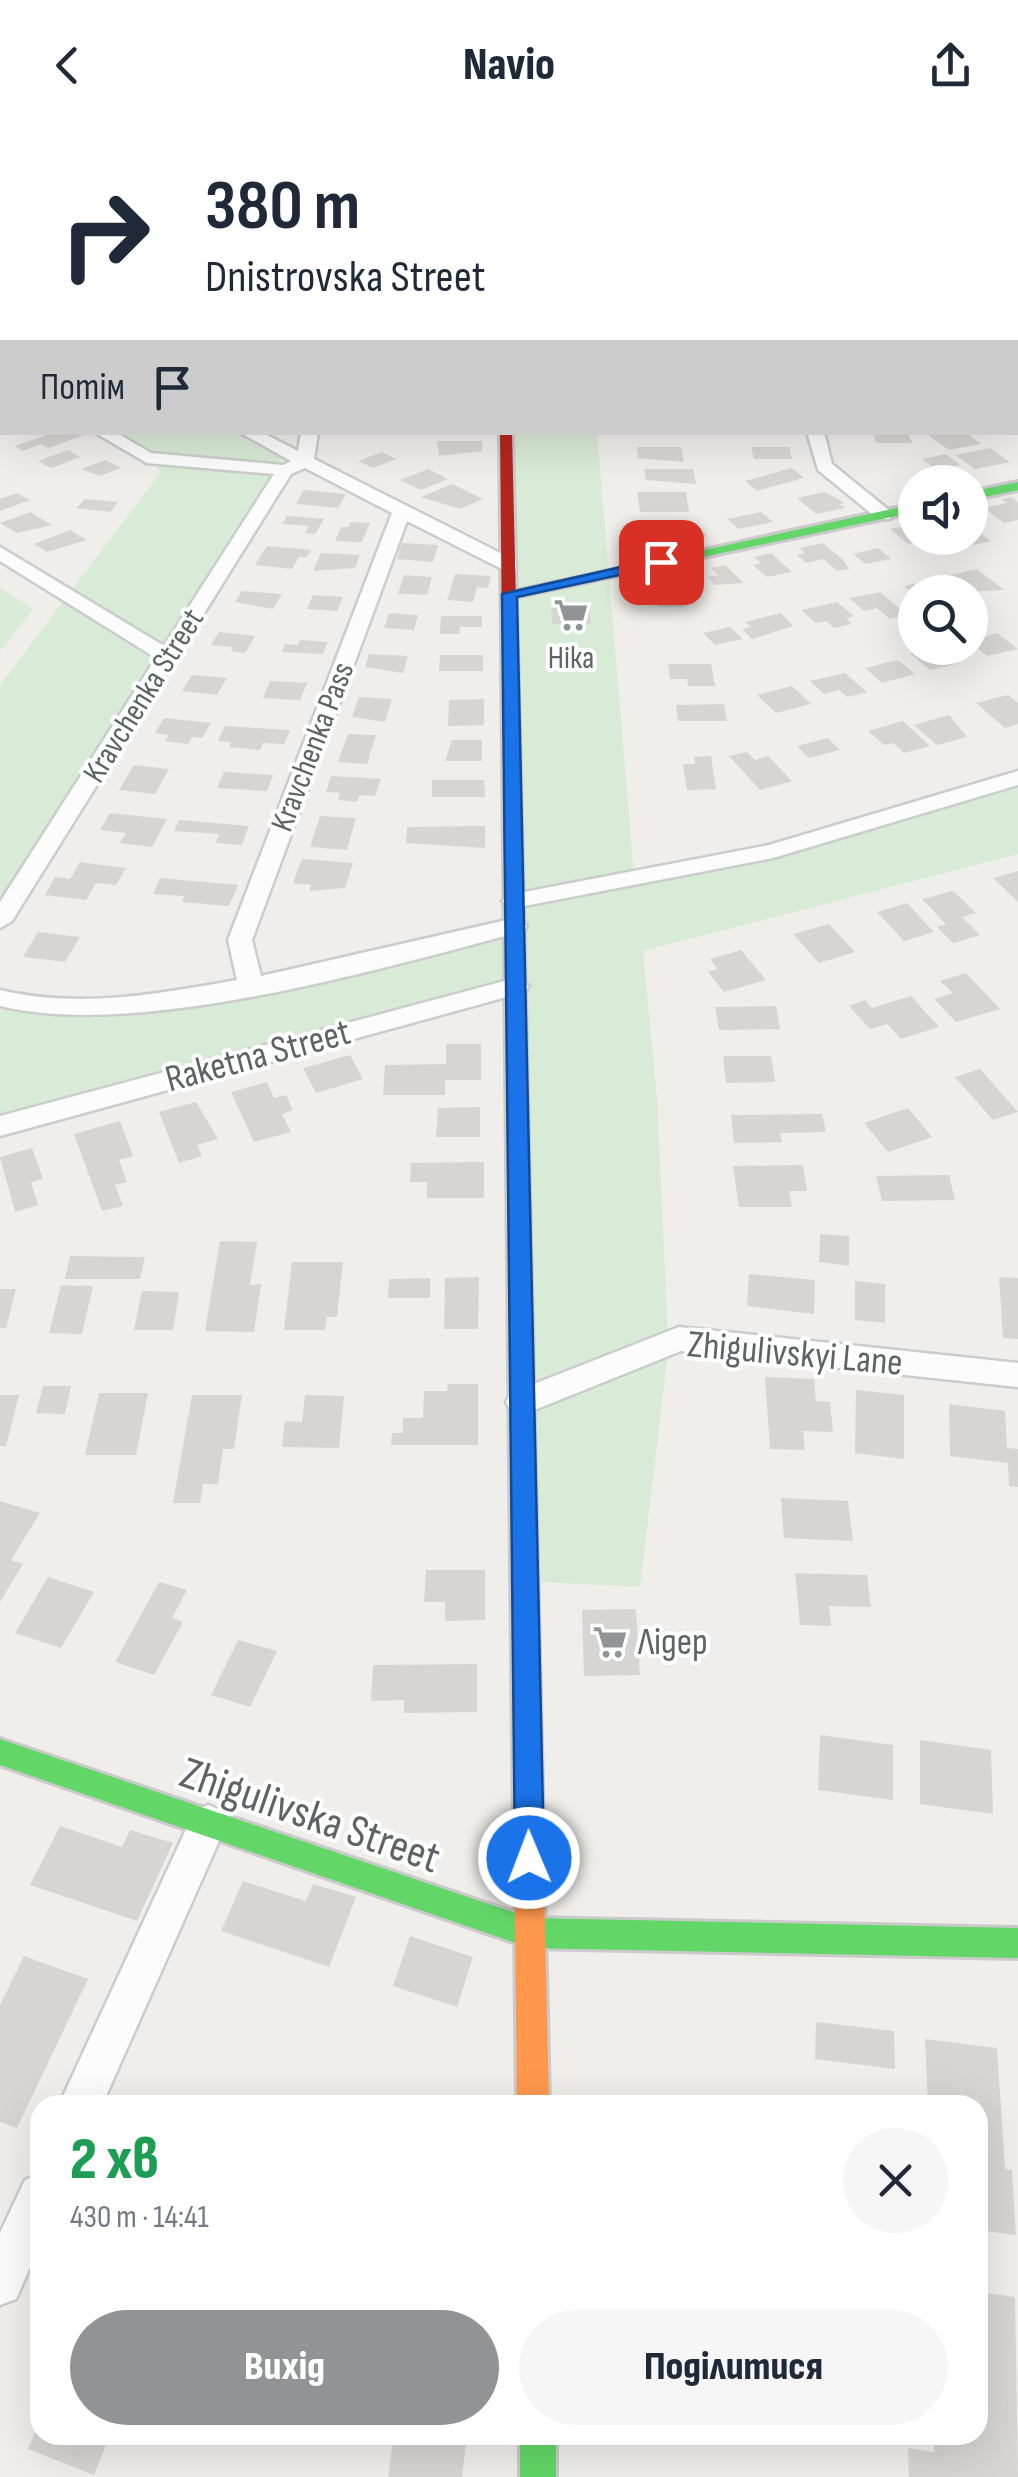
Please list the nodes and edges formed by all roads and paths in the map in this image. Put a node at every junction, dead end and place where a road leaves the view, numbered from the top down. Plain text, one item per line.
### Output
1 (107, 435) edge
2 (253, 435) edge
3 (310, 435) edge
4 (506, 435) edge
5 (816, 435) edge
6 (305, 462) junction
7 (285, 470) junction
8 (1018, 486) edge
9 (988, 492) edge
10 (402, 511) junction
11 (898, 511) edge
12 (884, 514) junction
13 (0, 553) edge
14 (509, 564) junction
15 (510, 594) junction
16 (168, 657) junction
17 (1018, 778) edge
18 (514, 913) junction
19 (0, 921) edge
20 (251, 984) junction
21 (516, 986) junction
22 (0, 998) edge
23 (0, 1126) edge
24 (1018, 1376) edge
25 (522, 1402) junction
26 (0, 1752) edge
27 (208, 1823) junction
28 (530, 1933) junction
29 (1018, 1943) edge
30 (85, 2095) edge
31 (533, 2095) edge
32 (30, 2217) edge
33 (0, 2284) edge
34 (538, 2445) edge
35 (538, 2477) edge

1 - 7 street
2 - 6 street
3 - 6 street
4 - 14 street
5 - 12 street
6 - 7 street
6 - 10 street
7 - 16 street, Kravchenka Street
8 - 9 street
10 - 14 street
10 - 20 street, Kravchenka Pass
11 - 12 street
12 - 15 street
13 - 16 street
14 - 15 street
15 - 18 street
16 - 19 street, Kravchenka Street
17 - 18 street, Raketna Street
18 - 20 street, Raketna Street
18 - 21 street
20 - 22 street, Raketna Street
21 - 23 street, Raketna Street
21 - 25 street
24 - 25 street, Zhigulivskyi Lane
25 - 28 street
26 - 27 street, Zhigulivska Street
27 - 28 street, Zhigulivska Street
27 - 30 street
28 - 29 street, Zhigulivska Street
28 - 31 street
32 - 33 street
34 - 35 street

